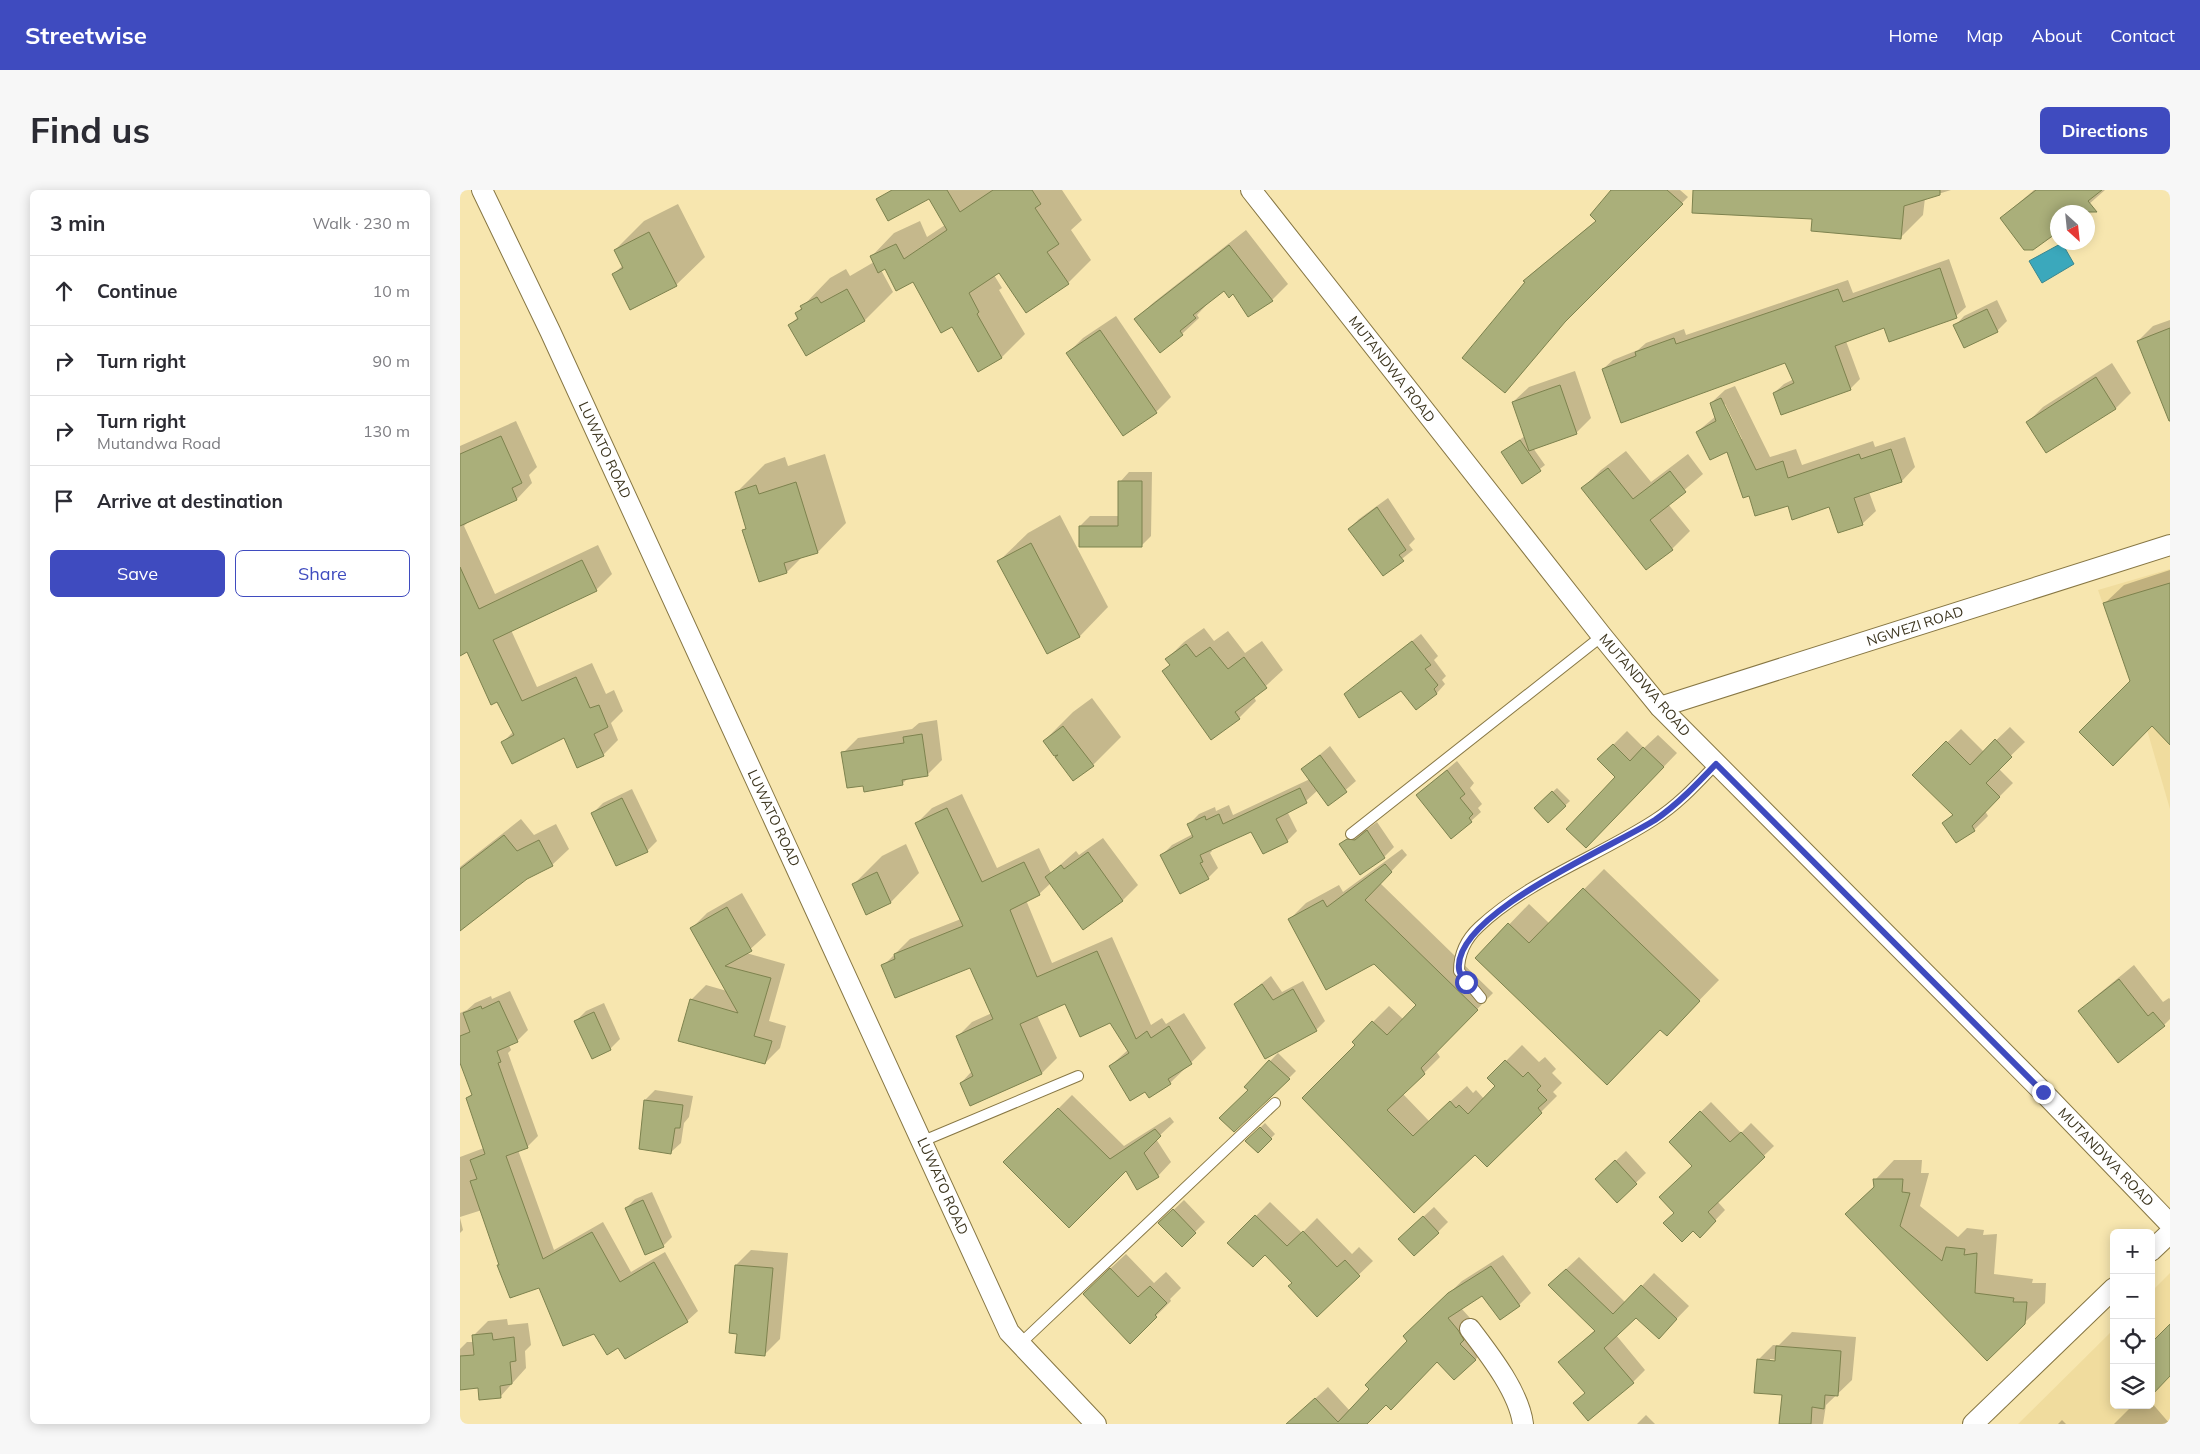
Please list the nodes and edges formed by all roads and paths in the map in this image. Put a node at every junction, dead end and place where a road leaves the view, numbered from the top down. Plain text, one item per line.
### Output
1 (482, 190) edge
2 (1251, 190) edge
3 (2170, 545) edge
4 (1602, 636) junction
5 (1660, 707) junction
6 (1716, 764) junction
7 (1351, 834) dead end
8 (1481, 998) dead end
9 (1078, 1076) dead end
10 (1275, 1103) dead end
11 (923, 1141) junction
12 (2170, 1224) edge
13 (2170, 1233) edge
14 (2155, 1247) edge
15 (2110, 1292) edge
16 (1470, 1330) dead end
17 (1021, 1343) junction
18 (1096, 1424) edge
19 (1523, 1424) edge
20 (1973, 1424) edge

1 - 11 street, LUWATO ROAD
2 - 4 street, MUTANDWA ROAD
3 - 5 street, NGWEZI ROAD
4 - 5 street, MUTANDWA ROAD
4 - 7 lane
5 - 6 street, MUTANDWA ROAD
6 - 8 lane
6 - 12 street, MUTANDWA ROAD
9 - 11 lane
10 - 17 lane
11 - 17 street, LUWATO ROAD
13 - 14 street
15 - 20 street
16 - 19 street
17 - 18 street, LUWATO ROAD

